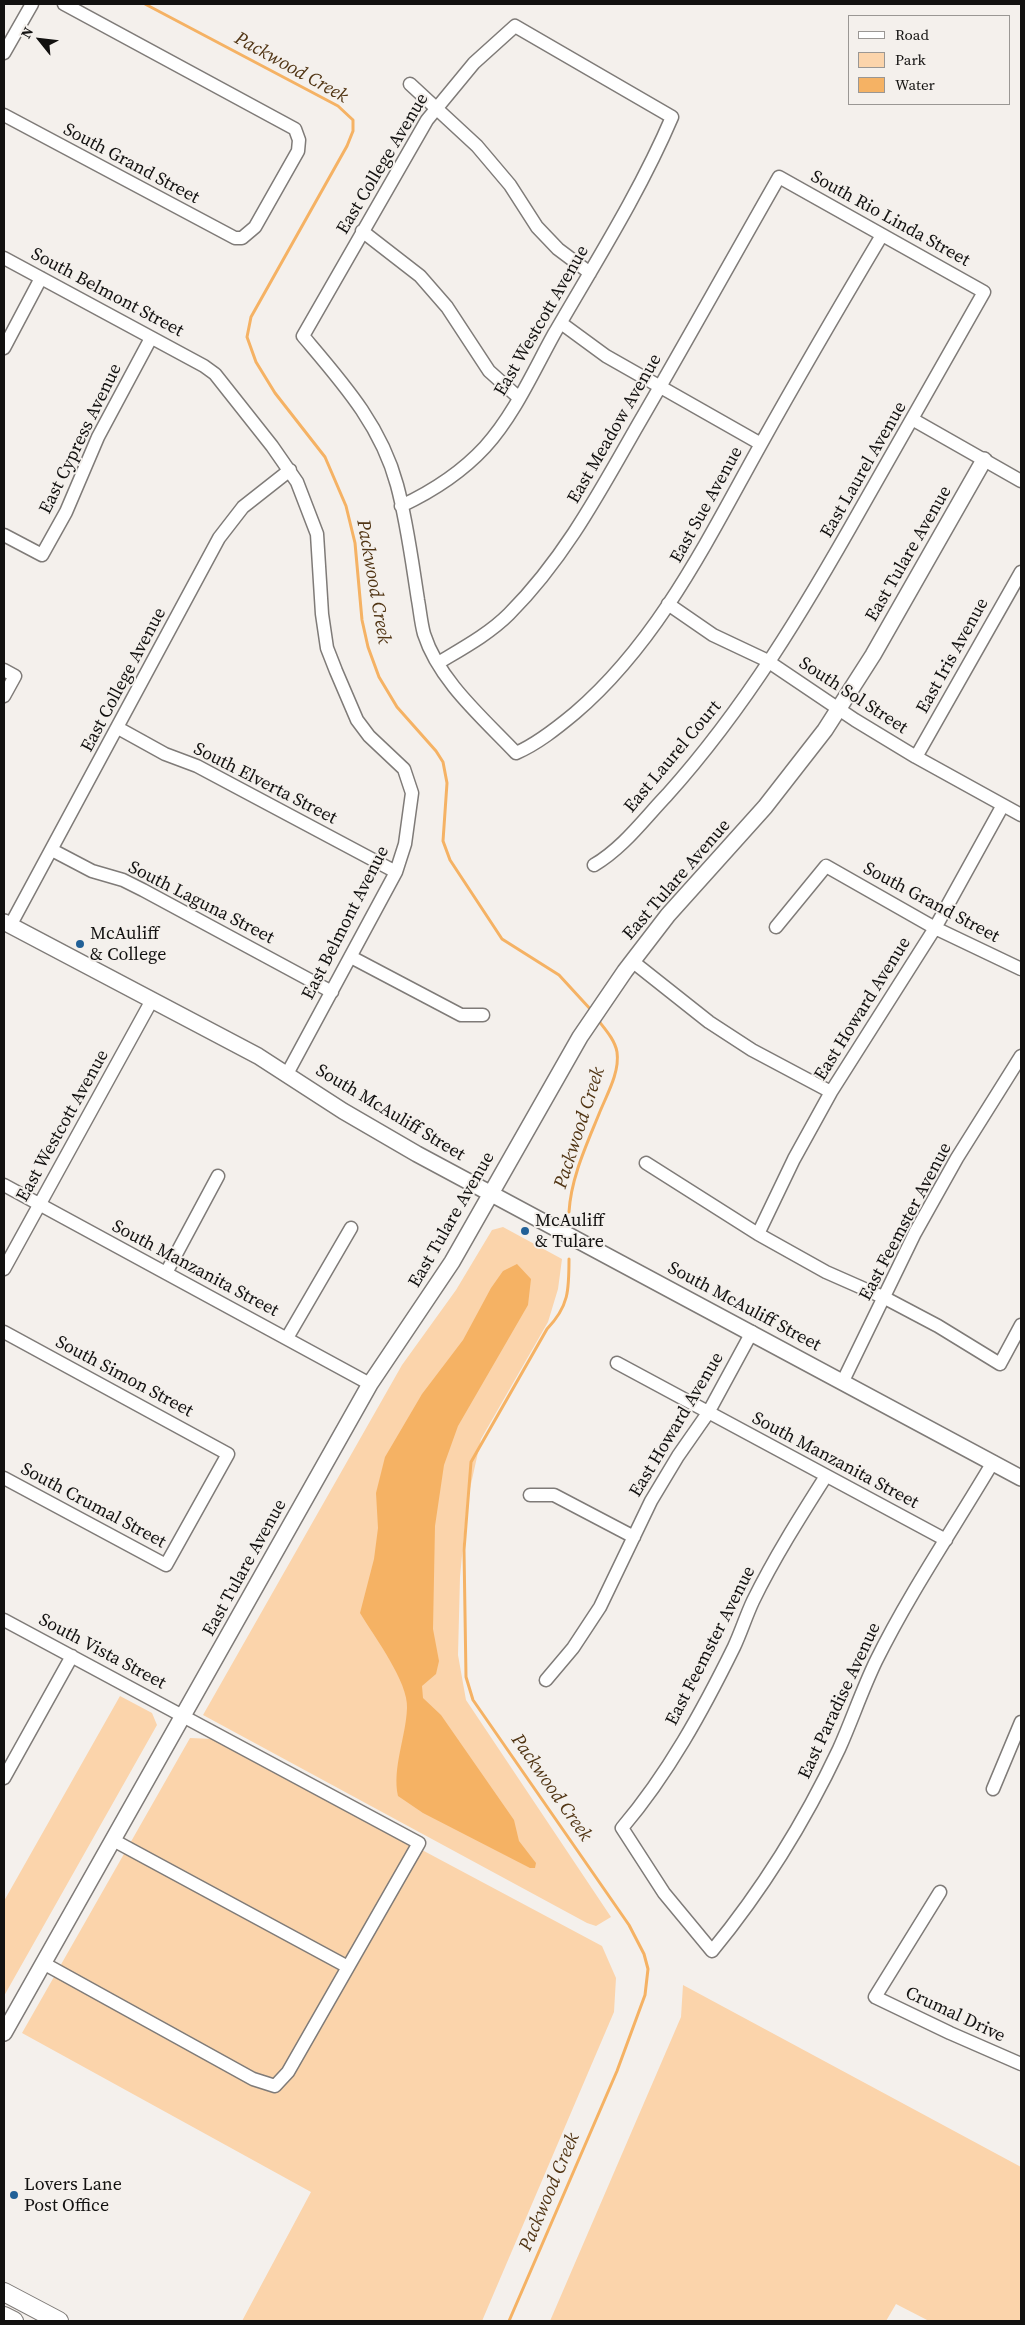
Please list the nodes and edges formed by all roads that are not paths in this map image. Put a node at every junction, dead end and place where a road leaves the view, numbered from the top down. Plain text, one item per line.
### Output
1 (32, 4) edge
2 (64, 4) edge
3 (4, 53) edge
4 (410, 84) dead end
5 (436, 108) junction
6 (4, 115) edge
7 (672, 117) joint
8 (778, 177) joint
9 (362, 231) junction
10 (882, 235) junction
11 (4, 258) edge
12 (590, 273) junction
13 (41, 278) junction
14 (984, 292) joint
15 (561, 323) junction
16 (151, 338) junction
17 (4, 348) edge
18 (660, 388) junction
19 (518, 397) junction
20 (912, 419) junction
21 (761, 444) junction
22 (984, 460) junction
23 (290, 470) junction
24 (1021, 481) edge
25 (401, 506) junction
26 (4, 535) edge
27 (1021, 572) edge
28 (668, 604) junction
29 (438, 663) junction
30 (770, 663) junction
31 (9, 673) edge
32 (4, 696) edge
33 (839, 709) junction
34 (118, 728) junction
35 (916, 757) junction
36 (410, 781) joint
37 (1003, 805) junction
38 (1021, 815) edge
39 (52, 850) junction
40 (594, 865) dead end
41 (396, 872) junction
42 (7, 924) edge
43 (776, 927) dead end
44 (935, 928) junction
45 (351, 957) junction
46 (632, 961) junction
47 (1021, 969) edge
48 (332, 992) junction
49 (152, 1000) junction
50 (483, 1015) dead end
51 (1021, 1056) edge
52 (287, 1074) junction
53 (831, 1092) junction
54 (646, 1163) dead end
55 (218, 1176) dead end
56 (4, 1185) edge
57 (490, 1193) junction
58 (40, 1204) junction
59 (351, 1228) dead end
60 (758, 1234) junction
61 (4, 1270) edge
62 (166, 1273) junction
63 (885, 1298) junction
64 (1021, 1325) edge
65 (4, 1332) edge
66 (752, 1332) junction
67 (287, 1338) junction
68 (617, 1364) dead end
69 (843, 1381) junction
70 (370, 1384) junction
71 (708, 1413) junction
72 (993, 1462) junction
73 (826, 1476) junction
74 (4, 1478) edge
75 (1021, 1478) edge
76 (530, 1495) dead end
77 (634, 1537) junction
78 (946, 1540) junction
79 (166, 1565) joint
80 (4, 1620) edge
81 (72, 1656) junction
82 (546, 1680) dead end
83 (183, 1716) junction
84 (1021, 1722) edge
85 (4, 1778) edge
86 (993, 1789) dead end
87 (113, 1840) junction
88 (940, 1892) dead end
89 (712, 1951) joint
90 (43, 1963) junction
91 (348, 1968) junction
92 (4, 2033) edge
93 (1021, 2064) edge
94 (4, 2292) edge
95 (4, 2316) edge
96 (14, 2321) edge
97 (59, 2321) edge

1 - 3 street
2 - 6 street, South Grand Street
4 - 5 street
5 - 7 street, East College Avenue
5 - 9 street, East College Avenue
5 - 12 street
7 - 12 street, East Westcott Avenue
8 - 10 street, South Rio Linda Street
8 - 18 street, East Meadow Avenue
9 - 19 street
9 - 25 street, East College Avenue
10 - 14 street, South Rio Linda Street
10 - 21 street, East Sue Avenue
11 - 13 street, South Belmont Street
12 - 15 street, East Westcott Avenue
13 - 16 street, South Belmont Street
13 - 17 street
14 - 20 street, East Laurel Avenue
15 - 18 street
15 - 19 street, East Westcott Avenue
16 - 23 street, South Belmont Street
16 - 26 street, East Cypress Avenue
18 - 21 street
18 - 29 street, East Meadow Avenue
19 - 25 street, East Westcott Avenue
20 - 22 street
20 - 30 street, East Laurel Avenue
21 - 28 street, East Sue Avenue
22 - 24 street
22 - 33 street, East Tulare Avenue
23 - 34 street, East College Avenue
23 - 36 street, South Belmont Street
25 - 29 street
27 - 35 street, East Iris Avenue
28 - 29 street, East Sue Avenue
28 - 30 street, South Sol Street
30 - 33 street, South Sol Street
30 - 40 street, East Laurel Court
31 - 32 street
33 - 35 street, South Sol Street
33 - 46 street, East Tulare Avenue
34 - 39 street, East College Avenue
34 - 41 street, South Elverta Street
35 - 37 street, South Sol Street
36 - 41 street, East Belmont Avenue
37 - 38 street, South Sol Street
37 - 44 street, East Howard Avenue
39 - 42 street, East College Avenue
39 - 48 street, South Laguna Street
41 - 45 street, East Belmont Avenue
42 - 49 street, South McAuliff Street
43 - 44 street, South Grand Street
44 - 47 street, South Grand Street
44 - 53 street, East Howard Avenue
45 - 48 street, East Belmont Avenue
45 - 50 street
46 - 53 street
46 - 57 street, East Tulare Avenue
48 - 52 street, East Belmont Avenue
49 - 52 street, South McAuliff Street
49 - 58 street, East Westcott Avenue
51 - 63 street, East Feemster Avenue
52 - 57 street, South McAuliff Street
53 - 60 street, East Howard Avenue
54 - 60 street
55 - 62 street
56 - 58 street, South Manzanita Street
57 - 66 street, South McAuliff Street
57 - 70 street, East Tulare Avenue
58 - 61 street, East Westcott Avenue
58 - 62 street, South Manzanita Street
59 - 67 street
60 - 63 street
62 - 67 street, South Manzanita Street
63 - 64 street
63 - 69 street, East Feemster Avenue
65 - 79 street, South Simon Street
66 - 69 street, South McAuliff Street
66 - 71 street, East Howard Avenue
67 - 70 street, South Manzanita Street
68 - 71 street, South Manzanita Street
69 - 72 street, South McAuliff Street
70 - 83 street, East Tulare Avenue
71 - 73 street, South Manzanita Street
71 - 77 street, East Howard Avenue
72 - 75 street, South McAuliff Street
72 - 78 street, East Paradise Avenue
73 - 78 street, South Manzanita Street
73 - 89 street, East Feemster Avenue
74 - 79 street, South Crumal Street
76 - 77 street
77 - 82 street, East Howard Avenue
78 - 89 street, East Paradise Avenue
80 - 81 street, South Vista Street
81 - 83 street, South Vista Street
81 - 85 street
83 - 87 street, East Tulare Avenue
83 - 91 street, South Vista Street
84 - 86 street
87 - 90 street, East Tulare Avenue
87 - 91 street
88 - 93 street, Crumal Drive
90 - 91 street
90 - 92 street, East Tulare Avenue
94 - 97 main road
95 - 96 main road

